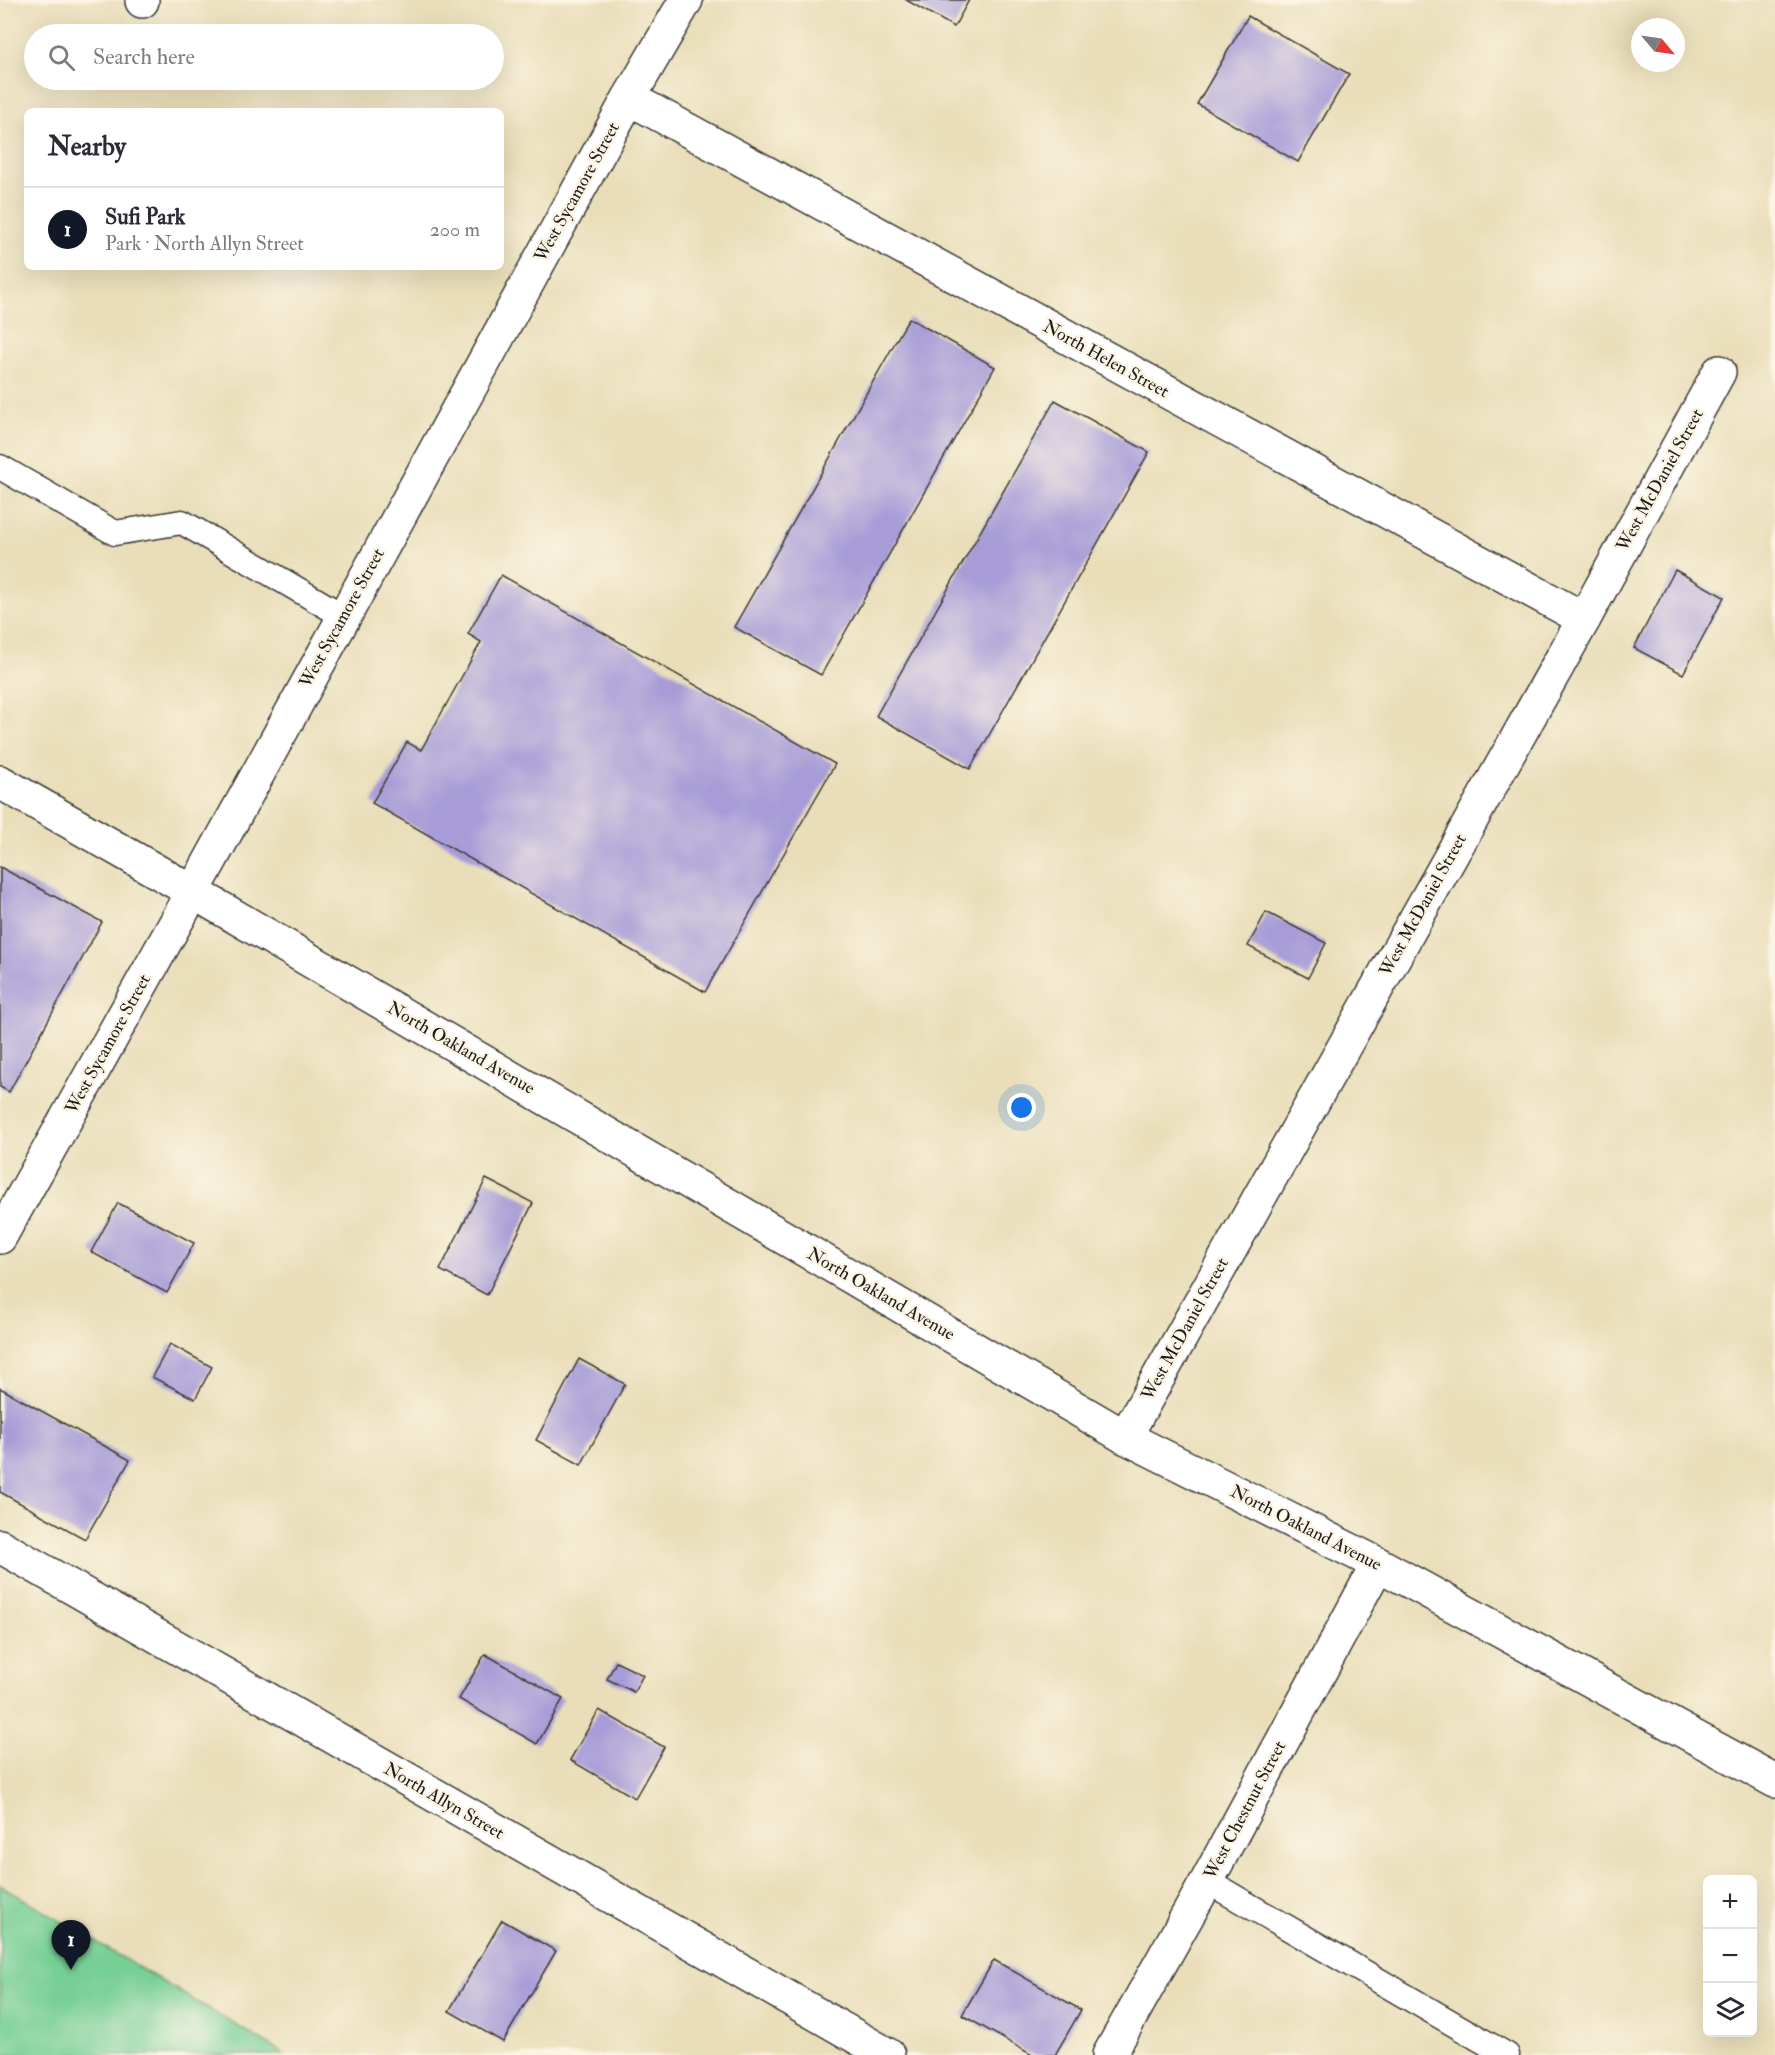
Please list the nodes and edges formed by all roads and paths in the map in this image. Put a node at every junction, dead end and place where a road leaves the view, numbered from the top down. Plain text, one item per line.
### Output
1 (686, 0) edge
2 (629, 98) junction
3 (1719, 372) dead end
4 (0, 467) edge
5 (343, 616) junction
6 (1584, 619) junction
7 (0, 782) edge
8 (193, 892) junction
9 (0, 1237) edge
10 (1125, 1437) junction
11 (0, 1546) edge
12 (1378, 1564) junction
13 (1775, 1781) edge
14 (1207, 1881) junction
15 (888, 2055) edge
16 (1109, 2055) edge
17 (1507, 2055) edge

1 - 2 street, West Sycamore Street
2 - 5 street, West Sycamore Street
2 - 6 street, North Helen Street
3 - 6 street, West McDaniel Street
4 - 5 lane
5 - 8 street, West Sycamore Street
6 - 10 street, West McDaniel Street
7 - 8 street, North Oakland Avenue
8 - 9 street, West Sycamore Street
8 - 10 street, North Oakland Avenue
10 - 12 street, North Oakland Avenue
11 - 15 street, North Allyn Street
12 - 13 street, North Oakland Avenue
12 - 14 street, West Chestnut Street
14 - 16 street, West Chestnut Street
14 - 17 lane

